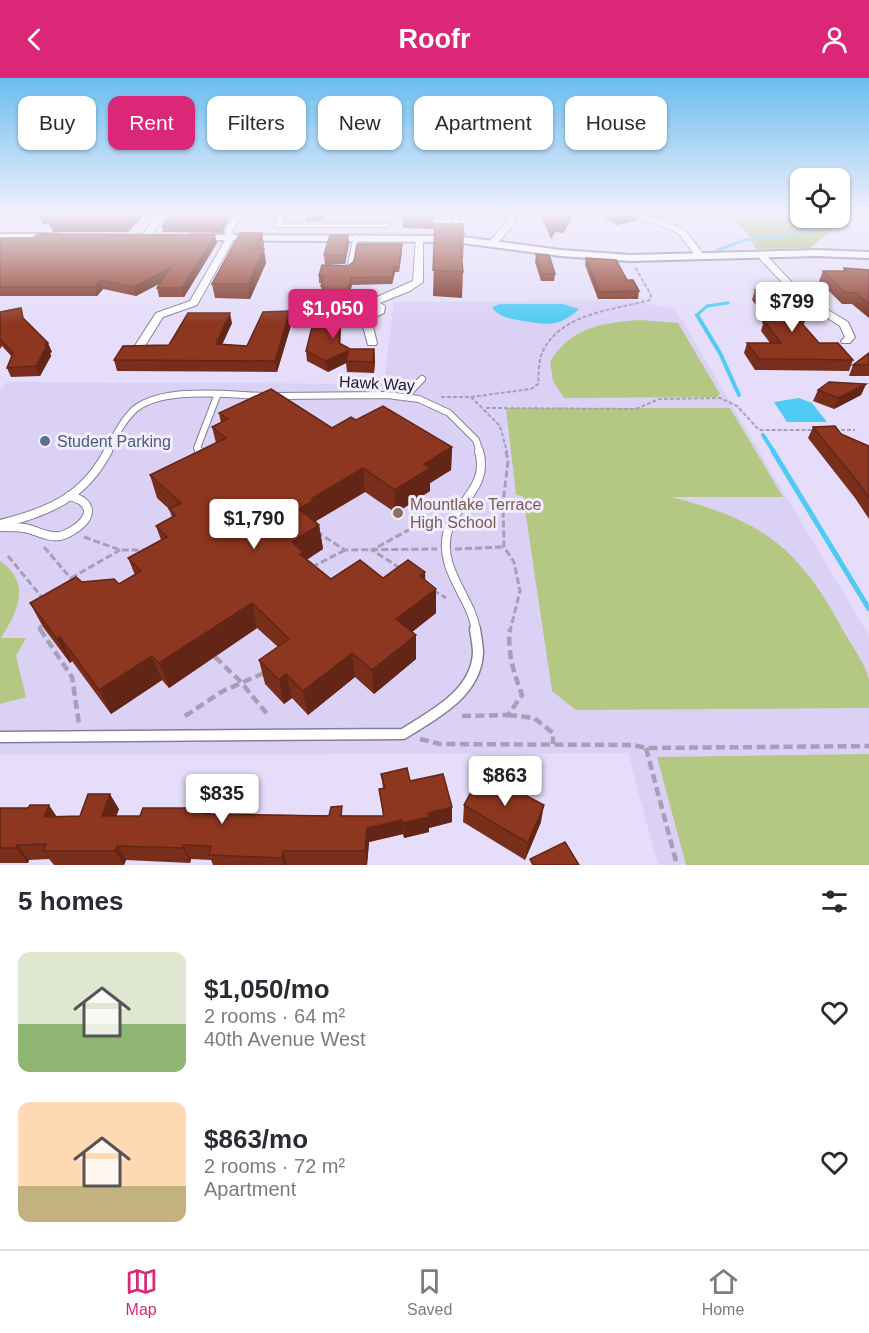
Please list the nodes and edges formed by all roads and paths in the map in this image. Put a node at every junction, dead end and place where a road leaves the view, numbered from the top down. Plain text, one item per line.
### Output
1 (224, 250) edge
2 (353, 250) edge
3 (418, 250) edge
4 (539, 250) edge
5 (695, 250) edge
6 (760, 254) junction
7 (869, 255) edge
8 (700, 256) junction
9 (630, 258) junction
10 (336, 269) edge
11 (373, 303) junction
12 (365, 317) junction
13 (846, 341) dead end
14 (372, 343) dead end
15 (139, 347) edge
16 (422, 379) dead end
17 (217, 396) junction
18 (406, 396) junction
19 (471, 397) junction
20 (419, 399) junction
21 (484, 408) junction
22 (821, 430) edge
23 (832, 430) edge
24 (855, 430) dead end
25 (206, 459) edge
26 (69, 496) junction
27 (436, 515) dead end
28 (0, 526) edge
29 (312, 533) edge
30 (84, 537) dead end
31 (44, 547) dead end
32 (504, 547) junction
33 (446, 549) junction
34 (120, 550) junction
35 (153, 550) edge
36 (345, 550) junction
37 (372, 550) junction
38 (8, 556) dead end
39 (305, 567) edge
40 (409, 574) edge
41 (71, 578) junction
42 (76, 585) edge
43 (427, 586) edge
44 (446, 598) dead end
45 (49, 607) edge
46 (47, 620) edge
47 (214, 657) dead end
48 (273, 670) edge
49 (240, 681) junction
50 (268, 715) dead end
51 (508, 715) junction
52 (185, 716) dead end
53 (462, 716) dead end
54 (79, 724) dead end
55 (404, 734) junction
56 (0, 737) edge
57 (553, 745) junction
58 (869, 746) edge
59 (646, 748) junction
60 (677, 865) edge

1 - 15 street
2 - 10 lane
3 - 11 street
4 - 9 street
5 - 8 street
6 - 7 street
6 - 8 street
6 - 13 street
8 - 9 street
9 - 19 path
11 - 12 street
11 - 12 street
12 - 14 street
16 - 18 lane
17 - 18 lane, Hawk Way
17 - 25 lane
17 - 26 lane, Hawk Way
18 - 20 lane, Hawk Way
19 - 20 path
19 - 21 path
20 - 33 lane, Hawk Way
21 - 22 path
21 - 32 path
23 - 24 path
26 - 28 lane, Hawk Way
26 - 28 lane
27 - 37 path
29 - 36 path
30 - 34 path
31 - 41 path
32 - 33 path
32 - 51 path
33 - 37 path
33 - 55 lane, Hawk Way
34 - 35 path
34 - 41 path
36 - 37 path
36 - 39 path
37 - 40 path
38 - 45 path
41 - 42 path
43 - 44 path
46 - 54 path
47 - 49 path
48 - 49 path
49 - 50 path
49 - 52 path
51 - 53 path
51 - 57 path
55 - 56 lane
55 - 57 path
57 - 59 path
58 - 59 path
59 - 60 path

